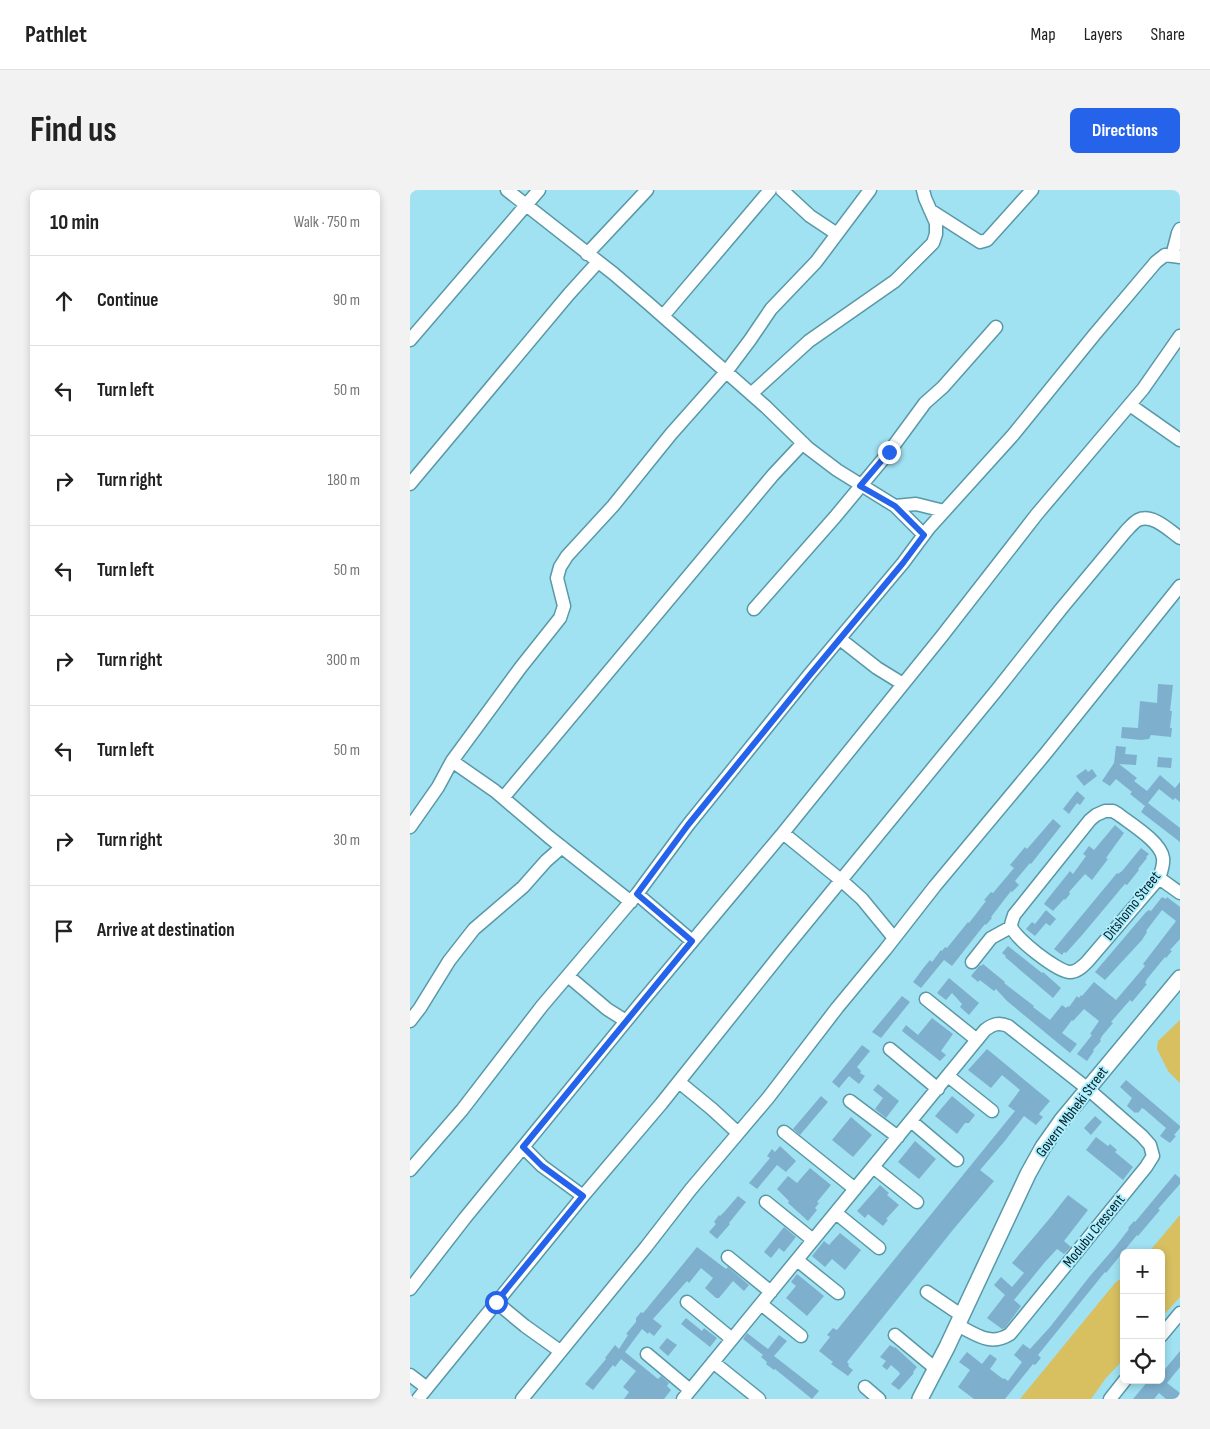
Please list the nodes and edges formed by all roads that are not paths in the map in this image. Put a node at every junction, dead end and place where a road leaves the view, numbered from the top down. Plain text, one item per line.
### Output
1 (507, 190) edge
2 (539, 190) edge
3 (647, 190) edge
4 (770, 190) edge
5 (782, 190) edge
6 (870, 190) edge
7 (923, 190) edge
8 (1032, 190) edge
9 (526, 205) junction
10 (930, 210) junction
11 (955, 226) junction
12 (1180, 229) edge
13 (836, 234) junction
14 (936, 234) junction
15 (588, 254) junction
16 (1176, 257) edge
17 (598, 262) junction
18 (663, 316) junction
19 (996, 327) dead end
20 (1180, 336) edge
21 (410, 340) edge
22 (726, 372) junction
23 (751, 394) junction
24 (1130, 405) junction
25 (1180, 440) edge
26 (803, 443) junction
27 (410, 484) edge
28 (860, 486) junction
29 (895, 506) junction
30 (944, 511) junction
31 (924, 535) junction
32 (1180, 538) edge
33 (1180, 586) edge
34 (754, 609) dead end
35 (840, 639) junction
36 (903, 684) junction
37 (452, 761) junction
38 (502, 798) junction
39 (410, 827) edge
40 (783, 833) junction
41 (562, 847) junction
42 (1159, 878) junction
43 (842, 880) junction
44 (1180, 893) edge
45 (634, 898) junction
46 (1012, 927) junction
47 (894, 938) junction
48 (692, 941) junction
49 (972, 962) dead end
50 (568, 976) junction
51 (1180, 978) edge
52 (926, 999) dead end
53 (410, 1020) edge
54 (626, 1021) junction
55 (977, 1040) junction
56 (890, 1049) dead end
57 (948, 1076) junction
58 (679, 1082) junction
59 (938, 1089) junction
60 (1088, 1089) junction
61 (850, 1101) dead end
62 (992, 1112) dead end
63 (911, 1121) junction
64 (784, 1132) dead end
65 (738, 1133) junction
66 (898, 1137) junction
67 (523, 1147) junction
68 (415, 1154) edge
69 (957, 1160) dead end
70 (874, 1167) junction
71 (410, 1170) edge
72 (855, 1189) junction
73 (583, 1196) junction
74 (766, 1202) dead end
75 (917, 1202) dead end
76 (836, 1213) junction
77 (813, 1240) junction
78 (879, 1248) dead end
79 (728, 1257) dead end
80 (797, 1260) junction
81 (410, 1289) edge
82 (771, 1292) junction
83 (927, 1292) dead end
84 (838, 1293) dead end
85 (496, 1302) junction
86 (687, 1302) dead end
87 (761, 1304) junction
88 (1180, 1313) edge
89 (959, 1320) junction
90 (1165, 1331) edge
91 (895, 1335) dead end
92 (801, 1336) dead end
93 (732, 1339) junction
94 (560, 1351) junction
95 (647, 1354) dead end
96 (713, 1362) junction
97 (936, 1369) junction
98 (410, 1375) edge
99 (1122, 1384) edge
100 (865, 1387) dead end
101 (427, 1388) junction
102 (687, 1395) edge
103 (418, 1399) edge
104 (522, 1399) edge
105 (759, 1399) edge
106 (879, 1399) edge
107 (920, 1399) edge
108 (1110, 1399) edge

1 - 9 street
2 - 9 street
3 - 15 street
4 - 18 street
5 - 13 street
6 - 13 street
7 - 10 street
8 - 11 street
9 - 15 street
9 - 21 street
10 - 11 street
10 - 14 street
11 - 14 street
12 - 16 street
13 - 22 street
14 - 23 street
15 - 17 street
16 - 30 street
17 - 18 street
17 - 27 street
18 - 22 street
19 - 28 street
20 - 24 street
22 - 23 street
22 - 37 street
23 - 26 street
24 - 25 street
24 - 36 street
26 - 28 street
26 - 38 street
28 - 29 street
28 - 34 street
29 - 30 street
29 - 31 street
30 - 31 street
31 - 35 street
32 - 43 street
33 - 47 street
35 - 36 street
35 - 45 street
36 - 40 street
37 - 38 street
37 - 39 street
38 - 41 street
40 - 43 street
40 - 48 street
41 - 45 street
41 - 53 street
42 - 44 street
42 - 46 street, Ditshomo Street
42 - 46 street, Ditshomo Street
43 - 47 street
43 - 58 street
45 - 48 street
45 - 50 street
46 - 49 street
47 - 65 street
48 - 54 street
50 - 54 street
50 - 68 street
51 - 60 street, Govern Mbheki Street
52 - 55 street
54 - 67 street
55 - 57 street, Modubu Crescent
55 - 60 street, Modubu Crescent
56 - 59 street
57 - 59 street, Modubu Crescent
57 - 62 street
58 - 65 street
58 - 73 street
59 - 63 street, Modubu Crescent
60 - 89 street, Govern Mbheki Street
60 - 89 street, Modubu Crescent
61 - 66 street
63 - 66 street, Modubu Crescent
63 - 69 street
64 - 72 street
65 - 94 street
66 - 70 street, Modubu Crescent
67 - 73 street
67 - 81 street
68 - 71 street
70 - 72 street, Modubu Crescent
70 - 75 street
72 - 76 street, Modubu Crescent
73 - 85 street
74 - 77 street
76 - 77 street, Modubu Crescent
76 - 78 street
77 - 80 street, Modubu Crescent
79 - 82 street
80 - 82 street, Modubu Crescent
80 - 84 street
82 - 87 street, Modubu Crescent
83 - 89 street
85 - 94 street
85 - 101 street
86 - 93 street
87 - 92 street
87 - 93 street, Modubu Crescent
88 - 90 street
89 - 97 street, Govern Mbheki Street
91 - 97 street
93 - 96 street, Modubu Crescent
94 - 104 street
95 - 102 street
96 - 102 street, Modubu Crescent
96 - 105 street
97 - 107 street, Govern Mbheki Street
98 - 101 street
99 - 108 street
100 - 106 street
101 - 103 street

